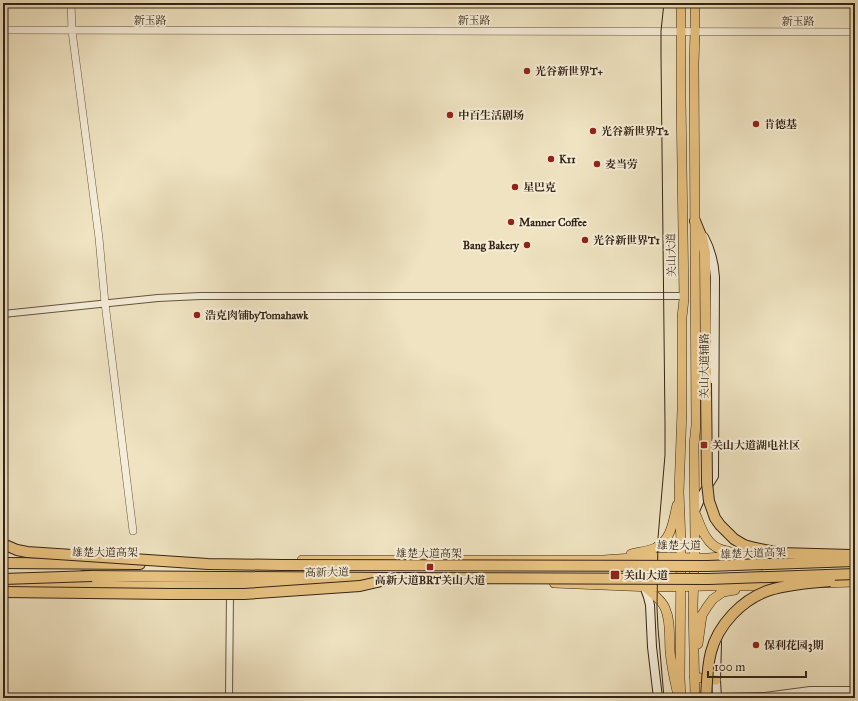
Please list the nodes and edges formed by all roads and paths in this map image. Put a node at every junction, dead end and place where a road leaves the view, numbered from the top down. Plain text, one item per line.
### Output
1 (71, 3) edge
2 (681, 3) edge
3 (695, 3) edge
4 (3, 30) edge
5 (72, 31) junction
6 (681, 32) junction
7 (695, 32) junction
8 (855, 32) edge
9 (694, 221) junction
10 (684, 296) junction
11 (105, 303) junction
12 (3, 314) edge
13 (679, 492) junction
14 (695, 511) junction
15 (133, 531) dead end
16 (3, 544) edge
17 (749, 555) junction
18 (855, 555) edge
19 (647, 557) joint
20 (681, 557) junction
21 (694, 558) junction
22 (3, 559) edge
23 (603, 560) junction
24 (855, 561) edge
25 (3, 563) edge
26 (208, 564) junction
27 (855, 574) edge
28 (3, 575) edge
29 (92, 576) junction
30 (395, 578) junction
31 (3, 579) edge
32 (855, 581) edge
33 (3, 583) edge
34 (778, 585) junction
35 (230, 586) junction
36 (681, 586) junction
37 (693, 586) junction
38 (752, 586) junction
39 (647, 587) junction
40 (3, 592) edge
41 (694, 678) junction
42 (716, 680) junction
43 (855, 690) edge
44 (717, 697) edge
45 (229, 698) edge
46 (658, 698) edge
47 (680, 698) edge
48 (695, 698) edge
49 (706, 698) edge

1 - 5 street
2 - 6 main road, 关山大道
3 - 7 main road
4 - 5 street, 新玉路
5 - 6 street, 新玉路
5 - 11 street
6 - 7 street, 新玉路
6 - 10 main road, 关山大道
7 - 8 street, 新玉路
7 - 9 main road
9 - 14 main road
9 - 14 main road, 关山大道辅路
9 - 18 highway, bridge
10 - 11 street
10 - 13 main road, 关山大道
11 - 12 street
11 - 15 street
13 - 20 main road, 关山大道
13 - 23 main road
14 - 17 main road
14 - 21 main road
16 - 26 highway, bridge
17 - 18 main road, 雄楚大道
17 - 21 main road, 雄楚大道
19 - 20 main road, 雄楚大道
19 - 23 main road, 高新大道
20 - 21 main road, 雄楚大道
20 - 36 main road, 关山大道
21 - 37 main road
22 - 23 main road, 高新大道
24 - 26 highway, 雄楚大道高架, bridge
25 - 26 highway, 雄楚大道高架, bridge
27 - 30 highway, bridge
28 - 29 highway, bridge
29 - 30 highway, bridge
29 - 31 highway, bridge
30 - 40 highway, bridge
32 - 34 main road
32 - 49 highway, bridge
33 - 35 main road, 高新大道
34 - 38 main road
34 - 42 main road
35 - 39 main road, 高新大道
35 - 45 street
36 - 37 main road
36 - 39 main road
36 - 47 main road, 关山大道
37 - 38 main road
37 - 41 main road
38 - 41 main road
39 - 46 main road
39 - 47 main road
41 - 42 main road
41 - 48 main road
42 - 44 main road
43 - 44 street

